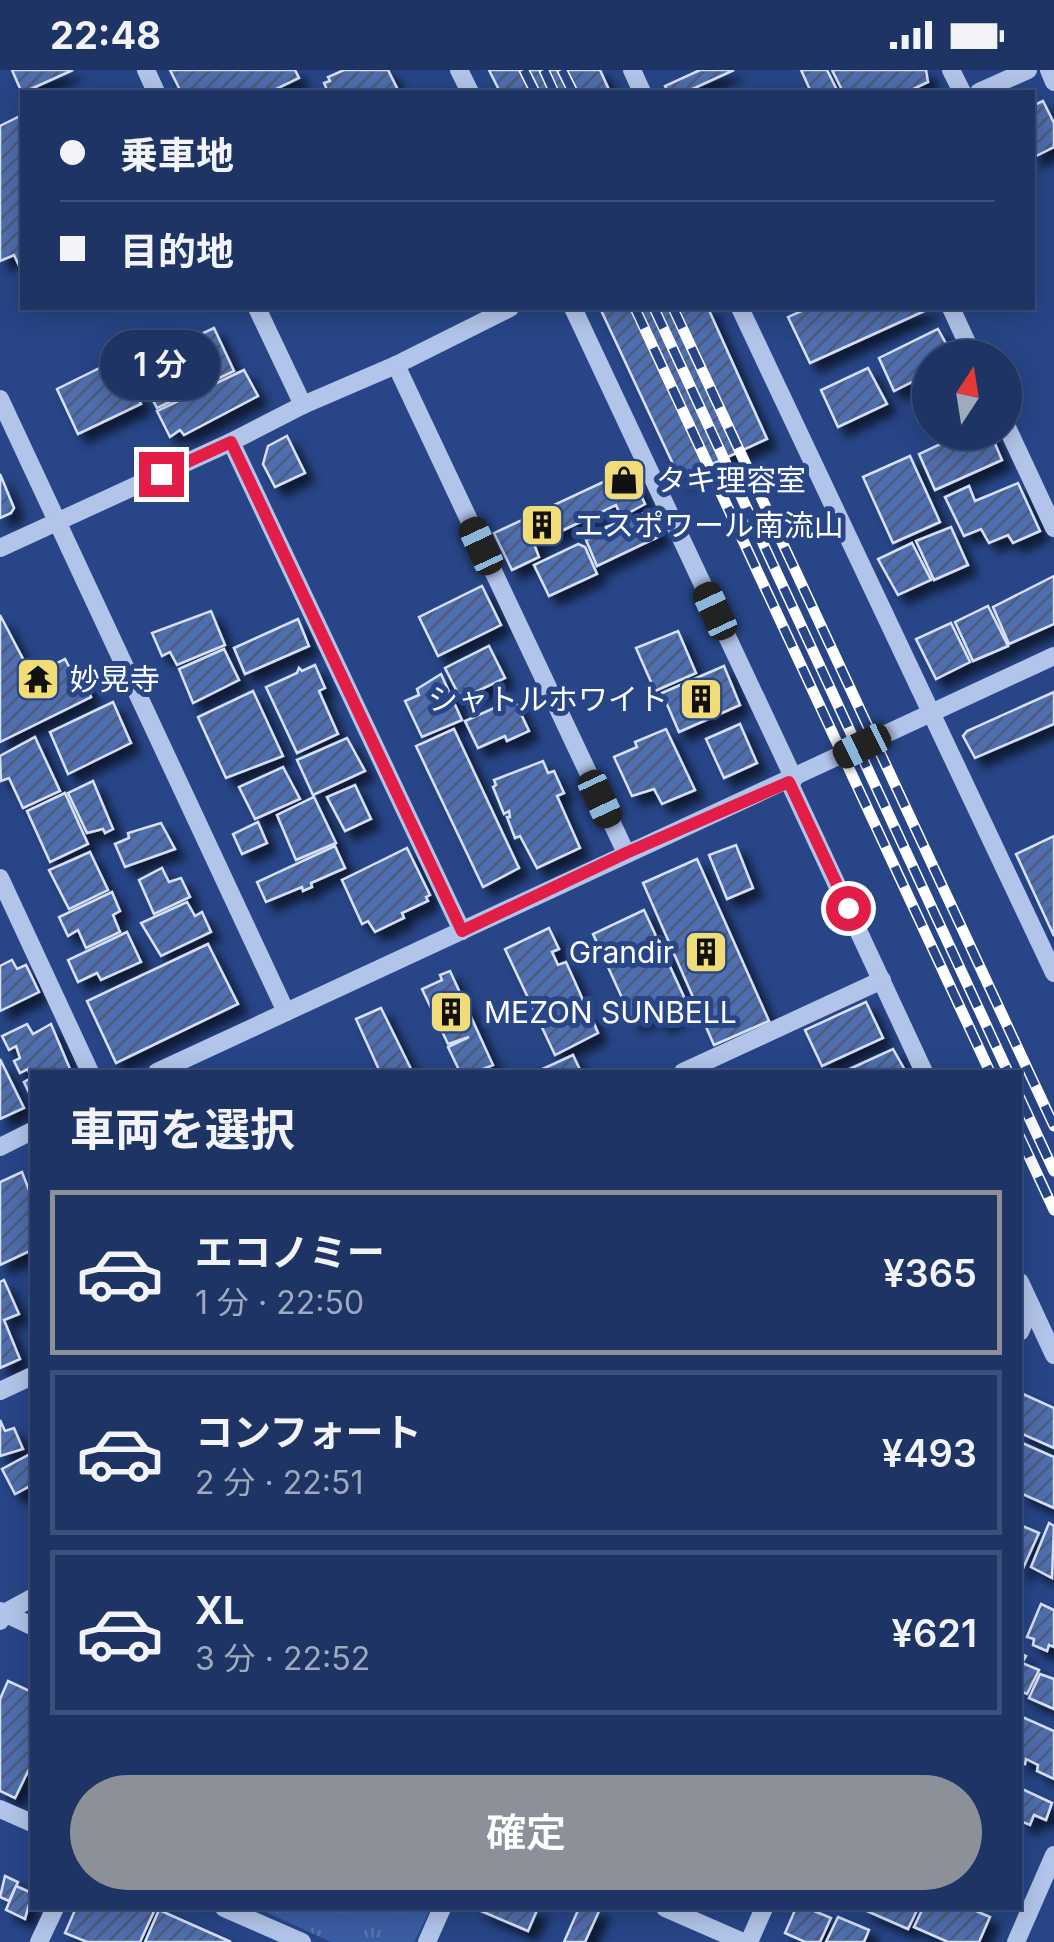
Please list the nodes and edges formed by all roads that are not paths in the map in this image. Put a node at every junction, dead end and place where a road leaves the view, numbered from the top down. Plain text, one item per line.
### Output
1 (1028, 70) edge
2 (1048, 70) edge
3 (1054, 82) edge
4 (983, 90) edge
5 (258, 310) edge
6 (506, 310) edge
7 (574, 310) edge
8 (741, 310) edge
9 (952, 310) edge
10 (966, 340) edge
11 (396, 365) junction
12 (0, 399) edge
13 (303, 405) junction
14 (231, 442) junction
15 (1018, 450) edge
16 (57, 521) junction
17 (1054, 528) edge
18 (0, 548) edge
19 (1054, 656) edge
20 (931, 714) junction
21 (791, 780) junction
22 (626, 853) junction
23 (0, 878) edge
24 (9, 919) edge
25 (462, 931) junction
26 (1054, 973) edge
27 (882, 980) junction
28 (286, 1012) junction
29 (89, 1070) edge
30 (161, 1070) edge
31 (691, 1070) edge
32 (923, 1070) edge
33 (30, 1132) edge
34 (0, 1147) edge
35 (1022, 1286) edge
36 (1031, 1306) junction
37 (1022, 1327) edge
38 (1054, 1355) edge
39 (30, 1377) edge
40 (0, 1391) edge
41 (30, 1599) edge
42 (1, 1615) edge
43 (30, 1625) edge
44 (0, 1809) edge
45 (30, 1822) edge
46 (1054, 1856) edge
47 (54, 1910) edge
48 (229, 1910) edge
49 (441, 1910) edge
50 (670, 1910) edge
51 (763, 1910) edge
52 (39, 1942) edge
53 (302, 1942) edge
54 (427, 1942) edge
55 (746, 1942) edge
56 (1016, 1942) edge

1 - 4 street
2 - 3 street
5 - 13 street
6 - 11 street
7 - 21 street
8 - 20 street
9 - 10 street
11 - 13 street
11 - 22 street
12 - 16 street
13 - 14 street
14 - 16 street
14 - 25 street
15 - 17 street
16 - 18 street
16 - 28 street
19 - 20 street
20 - 21 street
20 - 26 street
21 - 22 street
21 - 27 street
22 - 25 street
23 - 24 street
24 - 29 street
25 - 28 street
27 - 31 street
27 - 32 street
28 - 30 street
33 - 34 street
35 - 36 street
36 - 37 street
36 - 38 street
39 - 40 street
41 - 42 street
42 - 43 street
44 - 45 street
46 - 56 street
47 - 52 street
48 - 53 street
49 - 54 street
50 - 55 street
51 - 55 street

